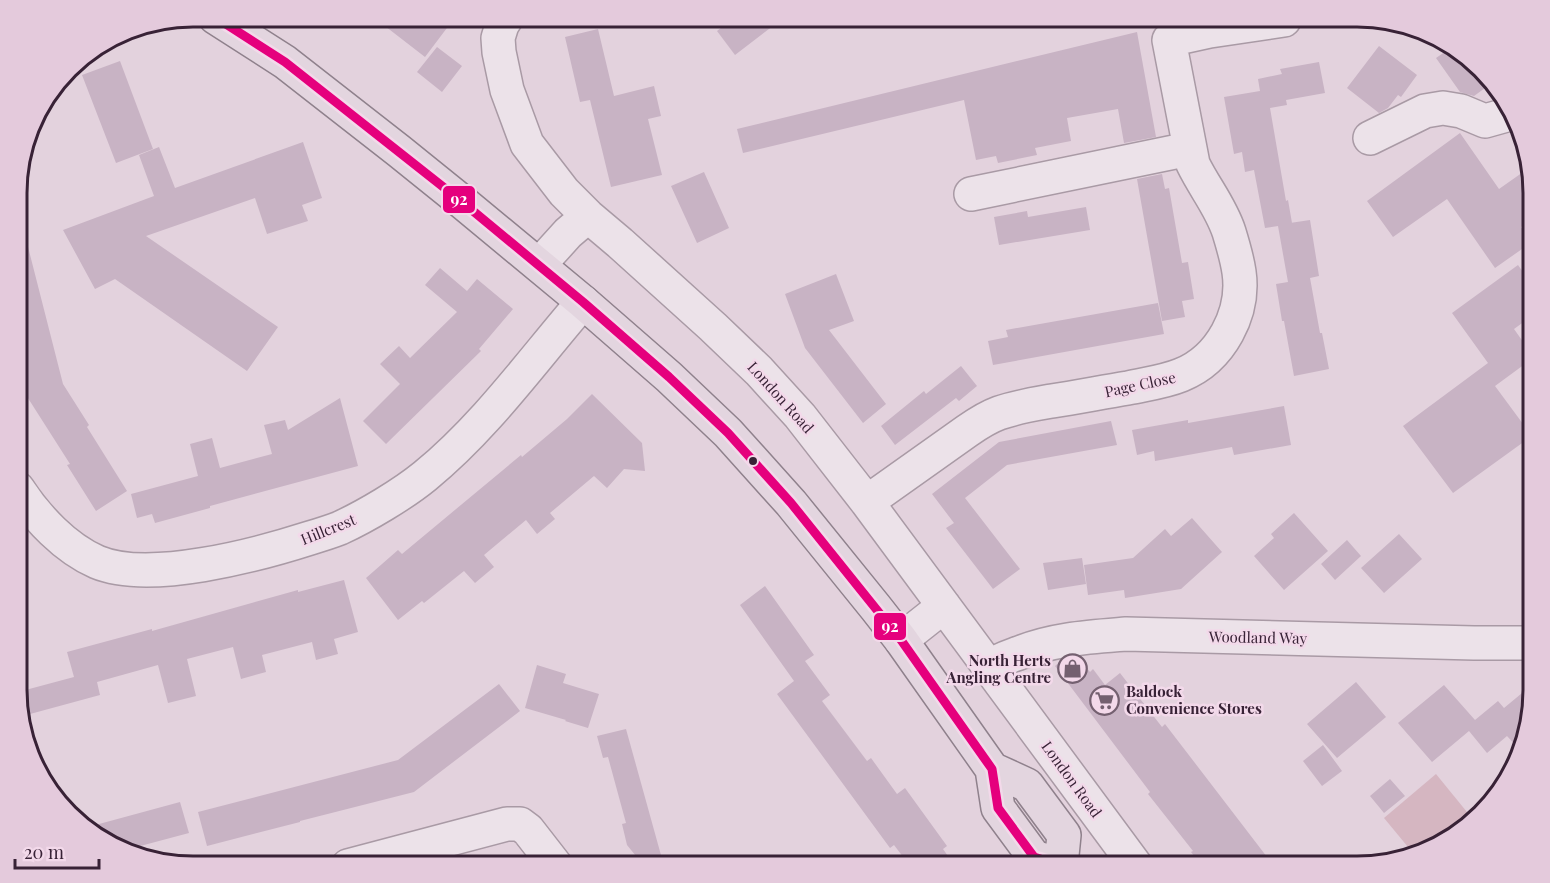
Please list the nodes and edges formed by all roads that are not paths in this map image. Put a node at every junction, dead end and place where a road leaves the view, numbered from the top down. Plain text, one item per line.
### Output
1 (232, 27) edge
2 (501, 27) edge
3 (1237, 27) edge
4 (1504, 116) edge
5 (1370, 138) dead end
6 (1189, 149) junction
7 (971, 194) dead end
8 (588, 216) junction
9 (539, 265) junction
10 (584, 302) junction
11 (27, 501) edge
12 (867, 502) junction
13 (944, 606) junction
14 (900, 640) junction
15 (1523, 643) edge
16 (989, 667) junction
17 (386, 856) edge
18 (548, 856) edge
19 (1034, 856) edge
20 (1129, 856) edge

1 - 9 main road
2 - 8 street, London Road
3 - 6 street, Page Close
4 - 5 street
6 - 7 street
6 - 12 street, Page Close
8 - 9 street
8 - 12 street, London Road
9 - 10 main road
10 - 11 street, Hillcrest
10 - 14 main road
12 - 13 street, London Road
13 - 14 street
13 - 16 street, London Road
14 - 19 main road
15 - 16 street, Woodland Way
16 - 20 street, London Road
17 - 18 street

